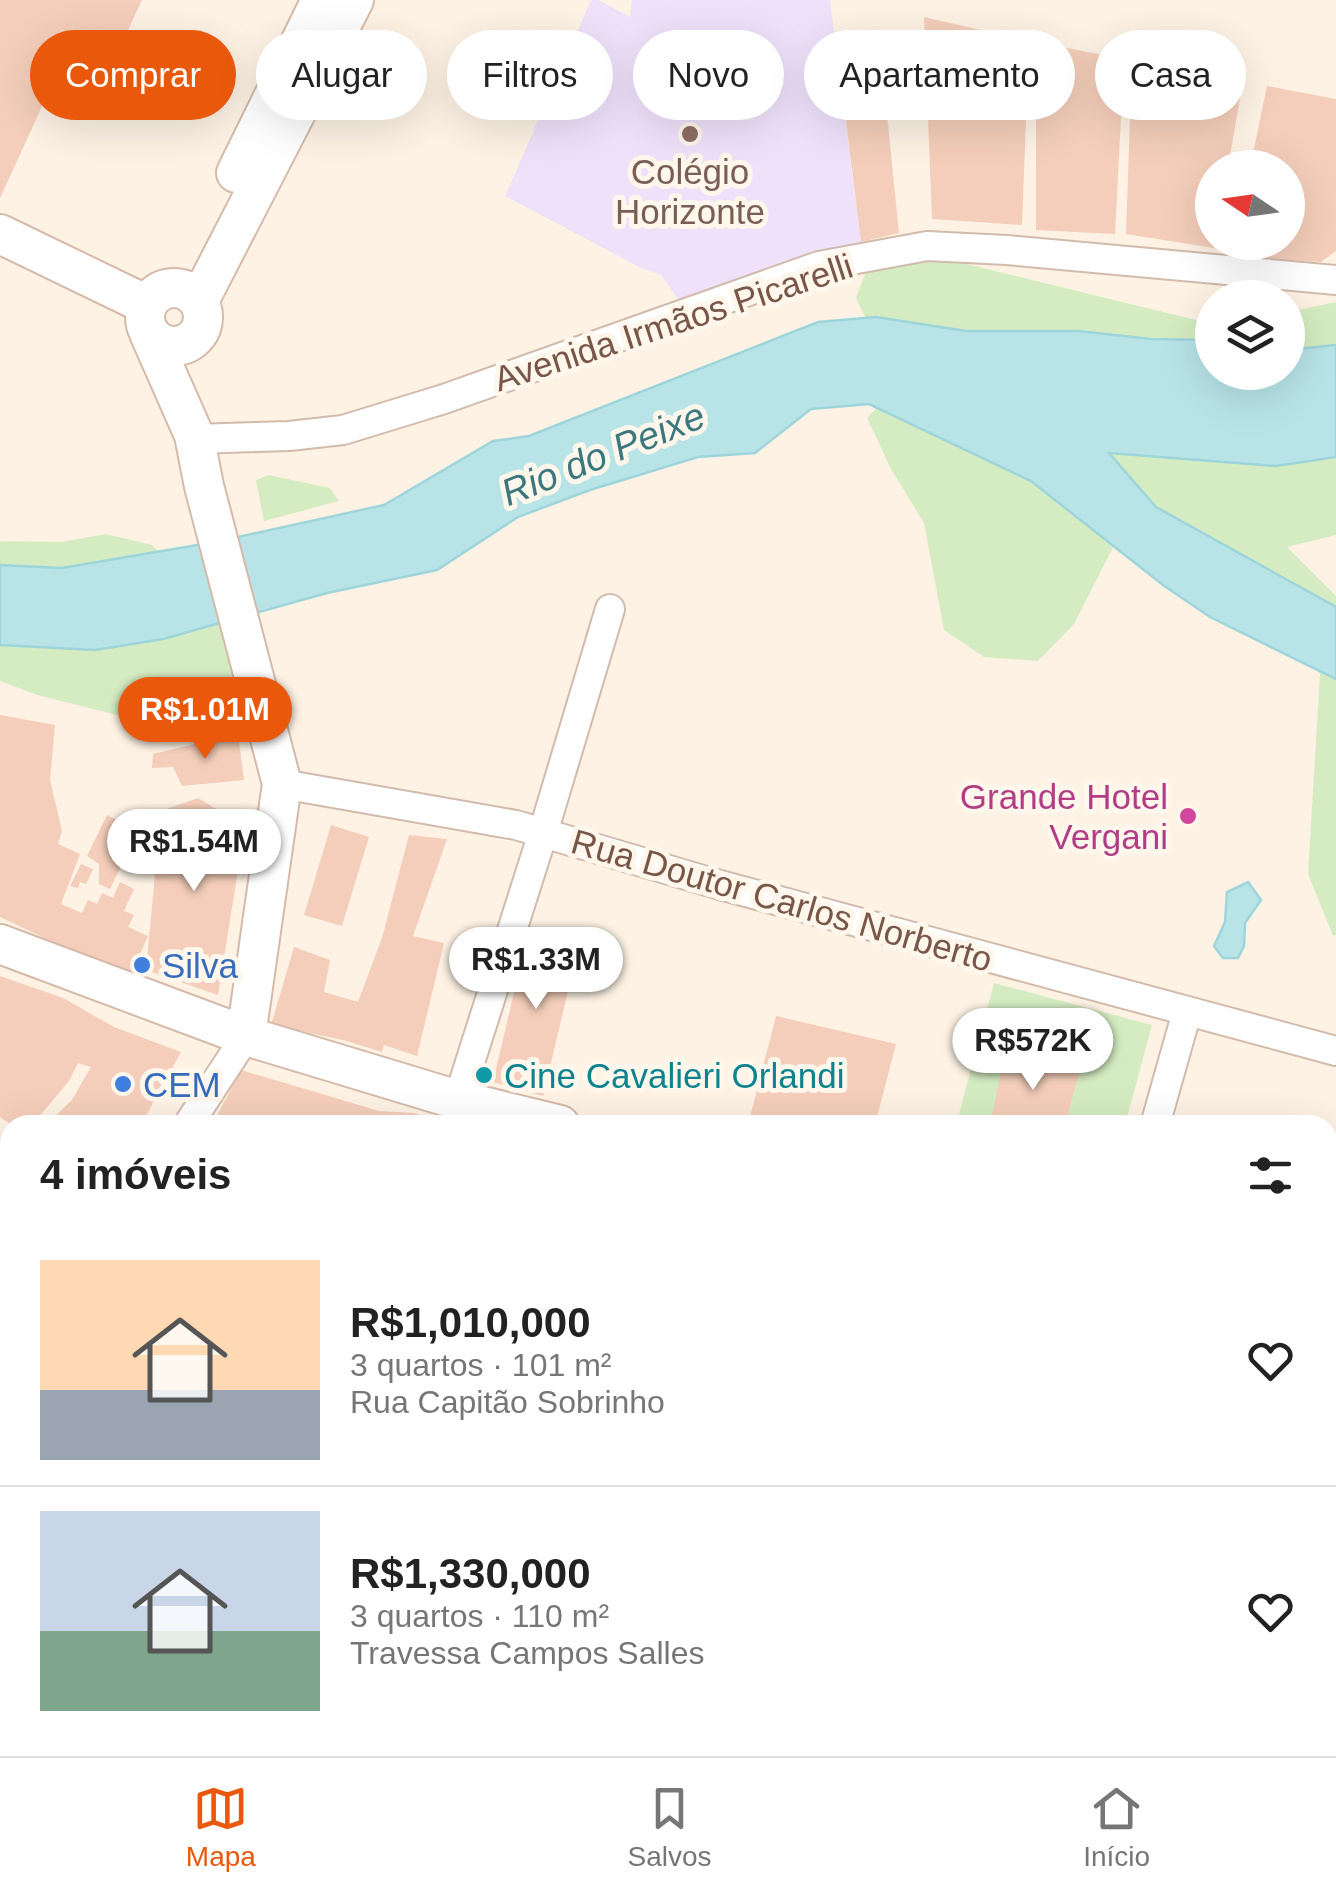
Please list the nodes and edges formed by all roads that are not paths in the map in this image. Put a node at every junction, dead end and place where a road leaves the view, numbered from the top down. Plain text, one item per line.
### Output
1 (321, 0) edge
2 (354, 0) edge
3 (0, 234) edge
4 (1336, 280) edge
5 (192, 307) junction
6 (148, 319) junction
7 (195, 437) junction
8 (610, 609) dead end
9 (282, 784) junction
10 (544, 833) junction
11 (0, 944) edge
12 (1187, 1012) junction
13 (246, 1036) junction
14 (1336, 1051) edge
15 (458, 1100) junction
16 (195, 1115) edge
17 (519, 1115) edge
18 (1158, 1115) edge

1 - 5 street
2 - 5 street
3 - 6 street
4 - 7 street, Avenida Irmãos Picarelli
5 - 6 street
5 - 6 street
5 - 7 street
6 - 7 street
7 - 9 street
8 - 10 street
9 - 10 street, Rua Doutor Carlos Norberto
9 - 13 street
10 - 12 street, Rua Doutor Carlos Norberto
10 - 15 street
11 - 13 street
12 - 14 street, Rua Doutor Carlos Norberto
12 - 18 street
13 - 15 street
13 - 16 street
15 - 17 street

